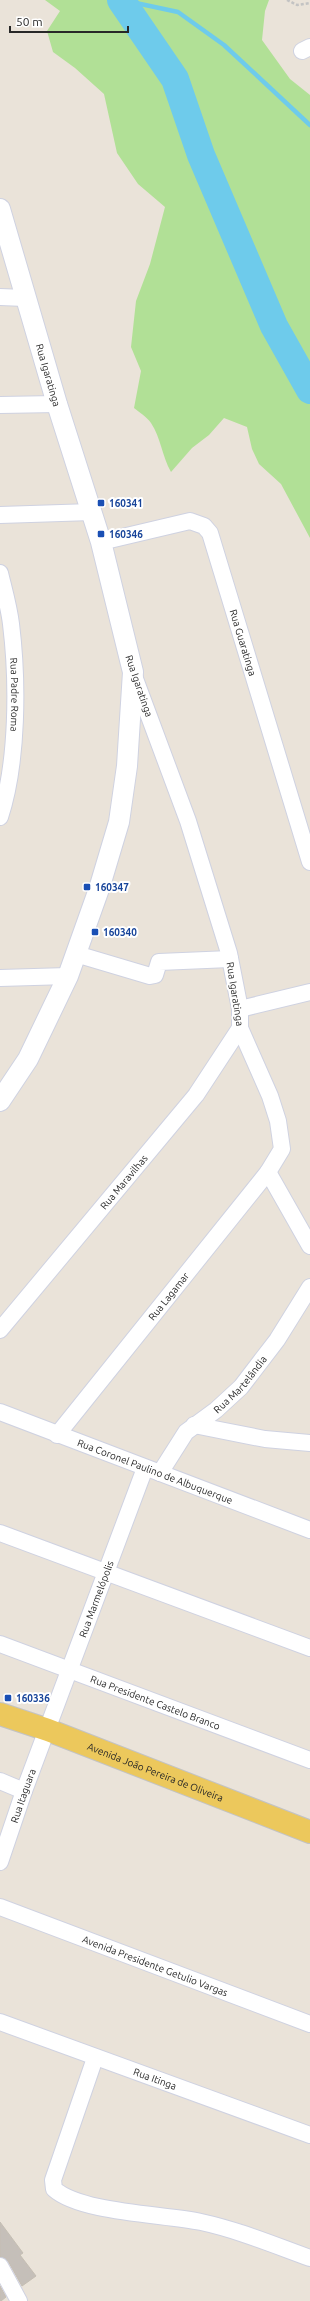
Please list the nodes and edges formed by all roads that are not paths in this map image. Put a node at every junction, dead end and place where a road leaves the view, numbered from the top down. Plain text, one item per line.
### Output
1 (0, 209) edge
2 (0, 297) edge
3 (24, 298) junction
4 (57, 404) junction
5 (0, 405) edge
6 (92, 512) junction
7 (0, 515) edge
8 (101, 542) junction
9 (0, 573) edge
10 (133, 672) junction
11 (0, 817) edge
12 (310, 862) edge
13 (76, 954) junction
14 (230, 959) junction
15 (68, 976) junction
16 (0, 978) edge
17 (310, 992) edge
18 (240, 1009) junction
19 (240, 1028) junction
20 (0, 1101) edge
21 (278, 1157) joint
22 (268, 1172) junction
23 (310, 1246) edge
24 (310, 1287) edge
25 (0, 1330) edge
26 (0, 1412) edge
27 (194, 1425) junction
28 (57, 1435) junction
29 (310, 1443) edge
30 (145, 1468) junction
31 (160, 1473) junction
32 (310, 1530) edge
33 (0, 1533) edge
34 (105, 1573) junction
35 (0, 1644) edge
36 (310, 1648) edge
37 (70, 1671) junction
38 (0, 1714) edge
39 (48, 1730) junction
40 (310, 1760) edge
41 (0, 1781) edge
42 (24, 1791) junction
43 (310, 1832) edge
44 (0, 1862) edge
45 (0, 1907) edge
46 (0, 2022) edge
47 (310, 2024) edge
48 (96, 2058) junction
49 (310, 2134) edge
50 (310, 2258) edge
51 (0, 2266) edge
52 (19, 2301) edge

1 - 3 street, Rua Igaratinga
2 - 3 street
3 - 4 street, Rua Igaratinga
4 - 5 street
4 - 6 street, Rua Igaratinga
6 - 7 street
6 - 8 street, Rua Igaratinga
8 - 10 street, Rua Igaratinga
8 - 12 street, Rua Guaratinga
9 - 11 street, Rua Padre Roma
10 - 13 street
10 - 14 street, Rua Igaratinga
13 - 14 street
13 - 15 street
14 - 18 street, Rua Igaratinga
15 - 16 street
15 - 20 street
17 - 18 street
18 - 19 street, Rua Igaratinga
19 - 21 street, Rua Igaratinga
19 - 25 street, Rua Maravilhas
21 - 22 street, Rua Lagamar
22 - 23 street
22 - 28 street, Rua Lagamar
24 - 27 street, Rua Martelândia
26 - 28 street, Rua Coronel Paulino de Albuquerque
27 - 29 street
27 - 31 street, Rua Martelândia
28 - 30 street, Rua Coronel Paulino de Albuquerque
30 - 31 street, Rua Coronel Paulino de Albuquerque
30 - 34 street, Rua Marmelópolis
31 - 32 street, Rua Coronel Paulino de Albuquerque
33 - 34 street
34 - 36 street
34 - 37 street, Rua Marmelópolis
35 - 37 street, Rua Presidente Castelo Branco
37 - 39 street, Rua Marmelópolis
37 - 40 street, Rua Presidente Castelo Branco
38 - 39 main road, Avenida João Pereira de Oliveira
39 - 42 street, Rua Itaguara
39 - 43 main road, Avenida João Pereira de Oliveira
41 - 42 street
42 - 44 street, Rua Itaguara
45 - 47 street, Avenida Presidente Getulio Vargas
46 - 48 street, Rua Itinga
48 - 49 street, Rua Itinga
48 - 50 street
51 - 52 street

